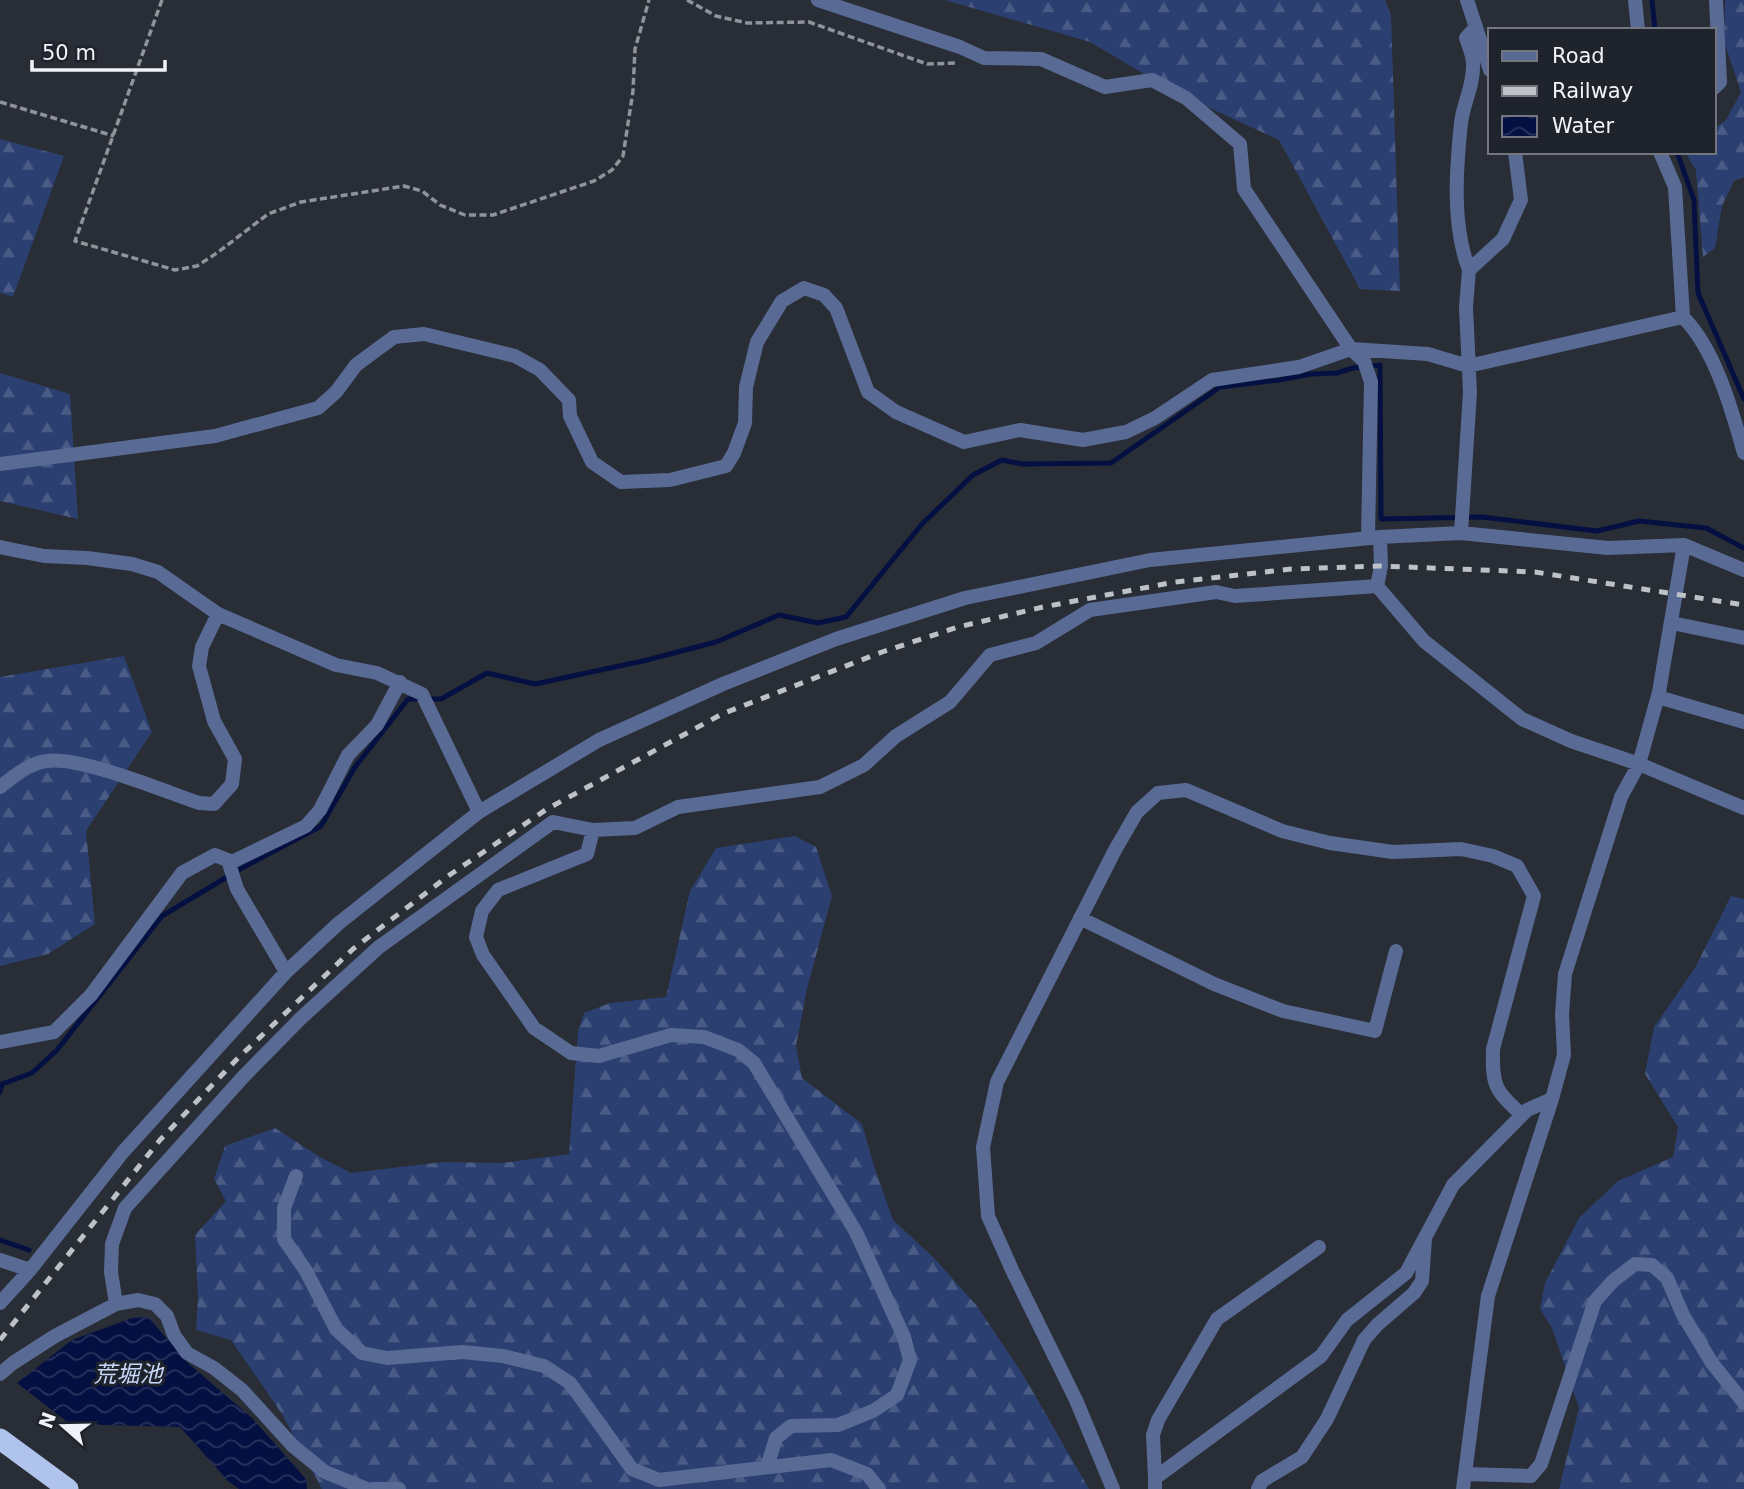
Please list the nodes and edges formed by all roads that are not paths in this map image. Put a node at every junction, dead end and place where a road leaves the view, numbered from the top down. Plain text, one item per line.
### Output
1 (818, 0) edge
2 (1467, 0) edge
3 (1635, 0) edge
4 (1716, 0) edge
5 (1476, 27) junction
6 (1638, 28) edge
7 (1488, 64) edge
8 (1716, 86) edge
9 (1515, 154) edge
10 (1661, 154) edge
11 (1469, 270) junction
12 (1683, 317) junction
13 (1350, 349) junction
14 (1468, 366) junction
15 (1744, 453) edge
16 (0, 464) edge
17 (1461, 533) junction
18 (1374, 538) junction
19 (1684, 545) junction
20 (0, 547) edge
21 (1744, 570) edge
22 (1377, 586) junction
23 (218, 614) junction
24 (1672, 623) junction
25 (1744, 638) edge
26 (400, 682) junction
27 (1658, 696) junction
28 (1744, 722) edge
29 (1639, 764) junction
30 (0, 787) edge
31 (1744, 807) edge
32 (479, 812) junction
33 (593, 830) junction
34 (228, 860) junction
35 (1080, 918) junction
36 (1396, 951) dead end
37 (286, 972) junction
38 (0, 1042) edge
39 (1552, 1098) junction
40 (1522, 1115) junction
41 (296, 1176) dead end
42 (1425, 1235) junction
43 (1319, 1247) dead end
44 (0, 1260) edge
45 (30, 1270) junction
46 (0, 1303) edge
47 (116, 1304) junction
48 (0, 1374) edge
49 (1744, 1404) edge
50 (0, 1439) edge
51 (767, 1467) junction
52 (1464, 1482) edge
53 (1155, 1483) edge
54 (68, 1489) edge
55 (367, 1489) edge
56 (373, 1489) edge
57 (399, 1489) edge
58 (879, 1489) edge
59 (1113, 1489) edge
60 (1258, 1489) edge

1 - 13 street
2 - 5 street
3 - 6 street
4 - 8 street
5 - 7 street
5 - 11 street
9 - 11 street
10 - 12 street
11 - 14 street
12 - 14 street
12 - 15 street
13 - 14 street
13 - 16 street
13 - 18 street
14 - 17 street
17 - 18 street
17 - 19 street
18 - 22 street
18 - 32 street
19 - 21 street
19 - 24 street
20 - 23 street
22 - 29 street
22 - 33 street
23 - 26 street
23 - 30 street
24 - 25 street
24 - 27 street
26 - 32 street
26 - 34 street
27 - 28 street
27 - 29 street
29 - 31 street
29 - 39 street
32 - 37 street
33 - 47 street
33 - 51 street
34 - 37 street
34 - 38 street
35 - 36 street
35 - 40 street
35 - 59 street
37 - 45 street
39 - 40 street
39 - 52 street
40 - 42 street
41 - 51 street
42 - 53 street
42 - 60 street
43 - 53 street
44 - 45 street
45 - 46 street
47 - 48 street
47 - 55 street
49 - 52 street
50 - 54 highway
51 - 58 street
56 - 57 street

